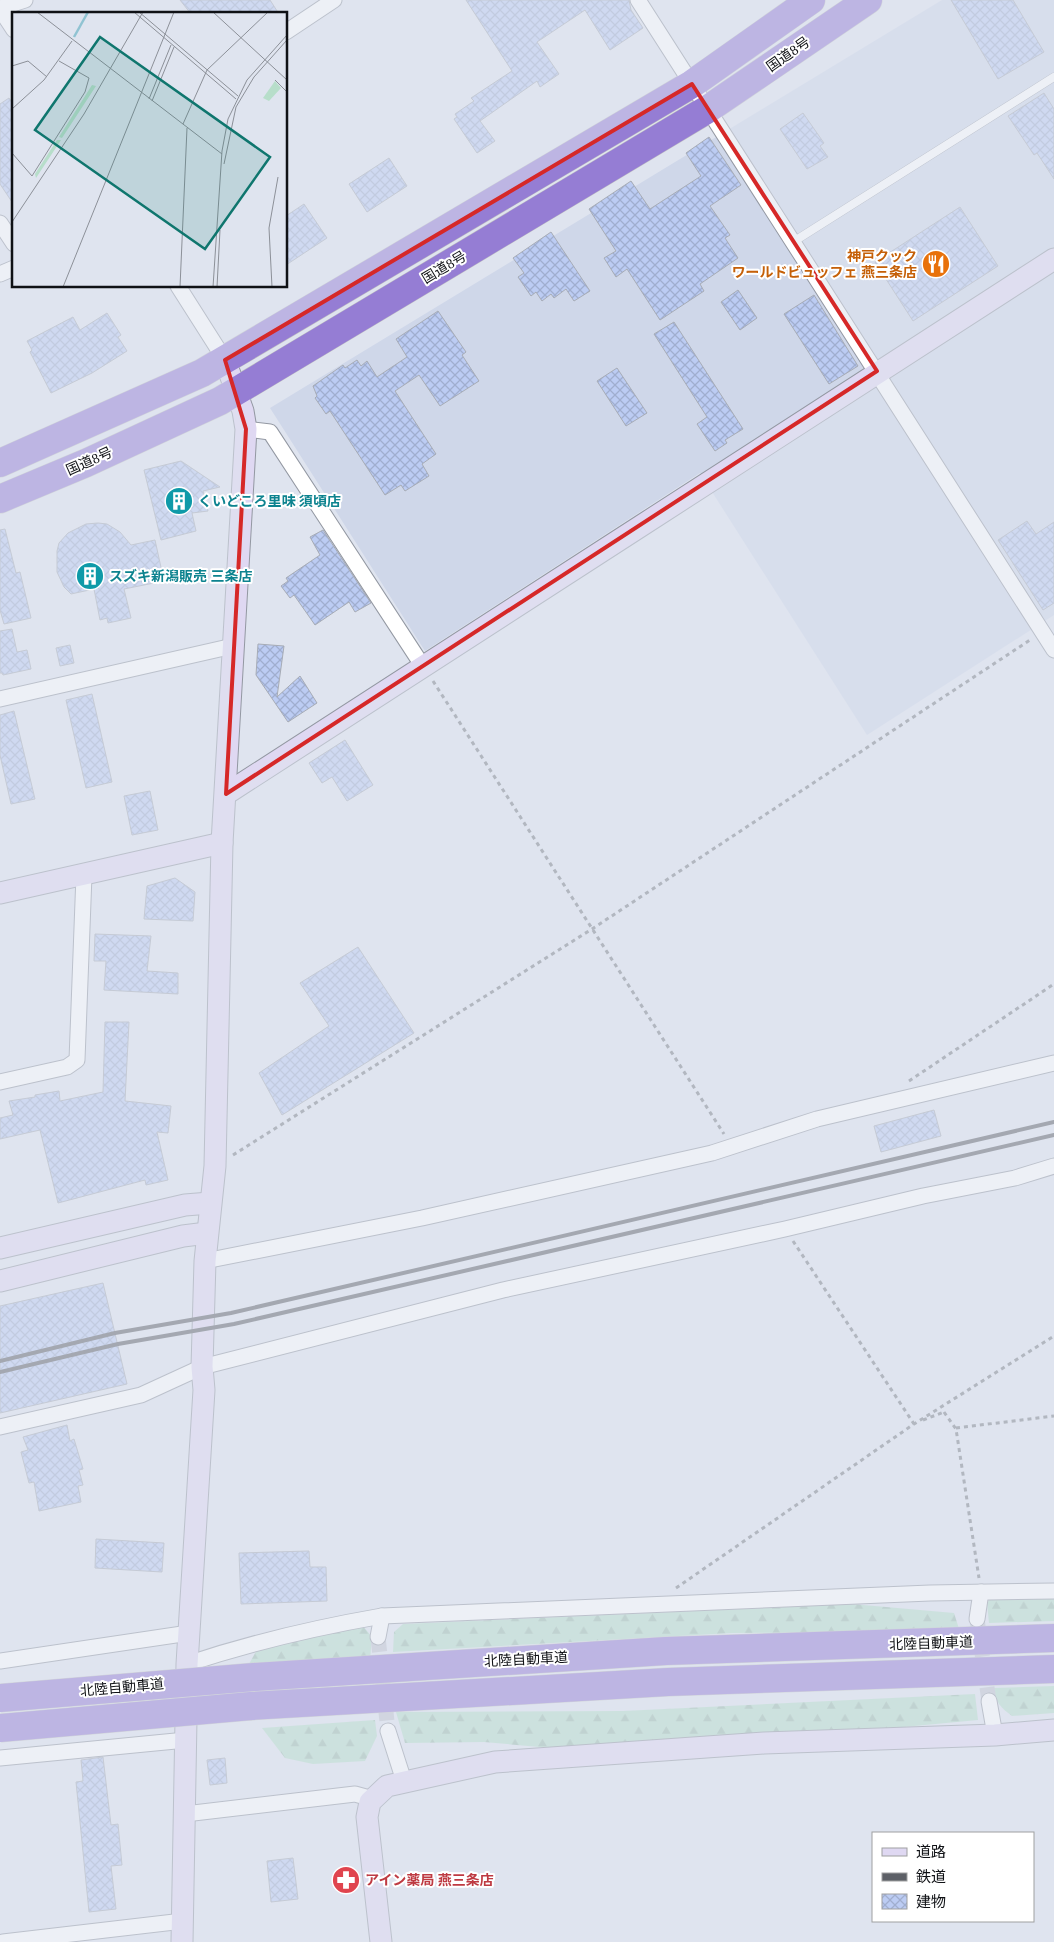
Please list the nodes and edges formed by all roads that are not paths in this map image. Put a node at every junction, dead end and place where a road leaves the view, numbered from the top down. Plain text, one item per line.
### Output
1 (25, 0) edge
2 (334, 0) edge
3 (638, 0) edge
4 (811, 0) edge
5 (868, 0) edge
6 (0, 8) edge
7 (12, 27) edge
8 (288, 31) edge
9 (1054, 77) edge
10 (692, 84) junction
11 (708, 109) junction
12 (0, 223) edge
13 (12, 241) edge
14 (793, 242) junction
15 (1054, 259) edge
16 (12, 269) edge
17 (0, 274) edge
18 (179, 288) edge
19 (224, 360) junction
20 (877, 371) junction
21 (236, 391) junction
22 (246, 429) junction
23 (0, 463) edge
24 (0, 500) edge
25 (232, 646) junction
26 (1054, 650) edge
27 (424, 668) junction
28 (0, 699) edge
29 (226, 794) junction
30 (222, 844) junction
31 (84, 875) junction
32 (0, 893) edge
33 (1054, 1063) edge
34 (0, 1082) edge
35 (1054, 1166) edge
36 (210, 1203) junction
37 (207, 1233) junction
38 (0, 1248) edge
39 (205, 1262) junction
40 (0, 1280) edge
41 (202, 1367) junction
42 (0, 1427) edge
43 (1054, 1591) edge
44 (981, 1592) junction
45 (382, 1616) junction
46 (977, 1619) tunnel mouth
47 (189, 1633) junction
48 (378, 1637) tunnel mouth
49 (1054, 1638) edge
50 (0, 1661) edge
51 (187, 1664) junction
52 (1054, 1669) edge
53 (0, 1698) edge
54 (989, 1701) tunnel mouth
55 (0, 1728) edge
56 (1054, 1730) edge
57 (388, 1731) tunnel mouth
58 (995, 1735) junction
59 (186, 1740) junction
60 (0, 1758) edge
61 (404, 1781) junction
62 (373, 1799) junction
63 (185, 1814) junction
64 (183, 1932) edge
65 (3, 1942) edge
66 (380, 1942) edge

1 - 6 street
2 - 8 street
3 - 10 street
4 - 10 highway
5 - 11 highway, 国道8号
6 - 7 street
9 - 14 lane
10 - 11 street
10 - 19 highway
11 - 14 street
11 - 21 highway, 国道8号
12 - 13 street
14 - 20 street
15 - 20 street
16 - 17 street
18 - 19 street
19 - 21 street
19 - 23 highway
20 - 26 street
20 - 27 street
21 - 22 street
21 - 24 highway, 国道8号
22 - 25 street
22 - 27 street
25 - 28 street
25 - 29 street
27 - 29 street
29 - 30 street
30 - 31 street
30 - 36 street
31 - 32 street
31 - 34 street
33 - 39 street
35 - 41 street
36 - 37 street
36 - 38 street
37 - 39 street
37 - 40 street
39 - 41 street
41 - 42 street
41 - 47 street
43 - 44 street
44 - 45 street
44 - 46 street
45 - 48 street
45 - 51 street
47 - 50 street
47 - 51 street
49 - 53 highway, 北陸自動車道, bridge
51 - 59 street
52 - 55 highway, bridge
54 - 58 street
56 - 58 street
57 - 61 street
58 - 61 street
59 - 60 street
59 - 63 street
61 - 62 street
62 - 63 street
62 - 66 street
63 - 64 street
64 - 65 street

